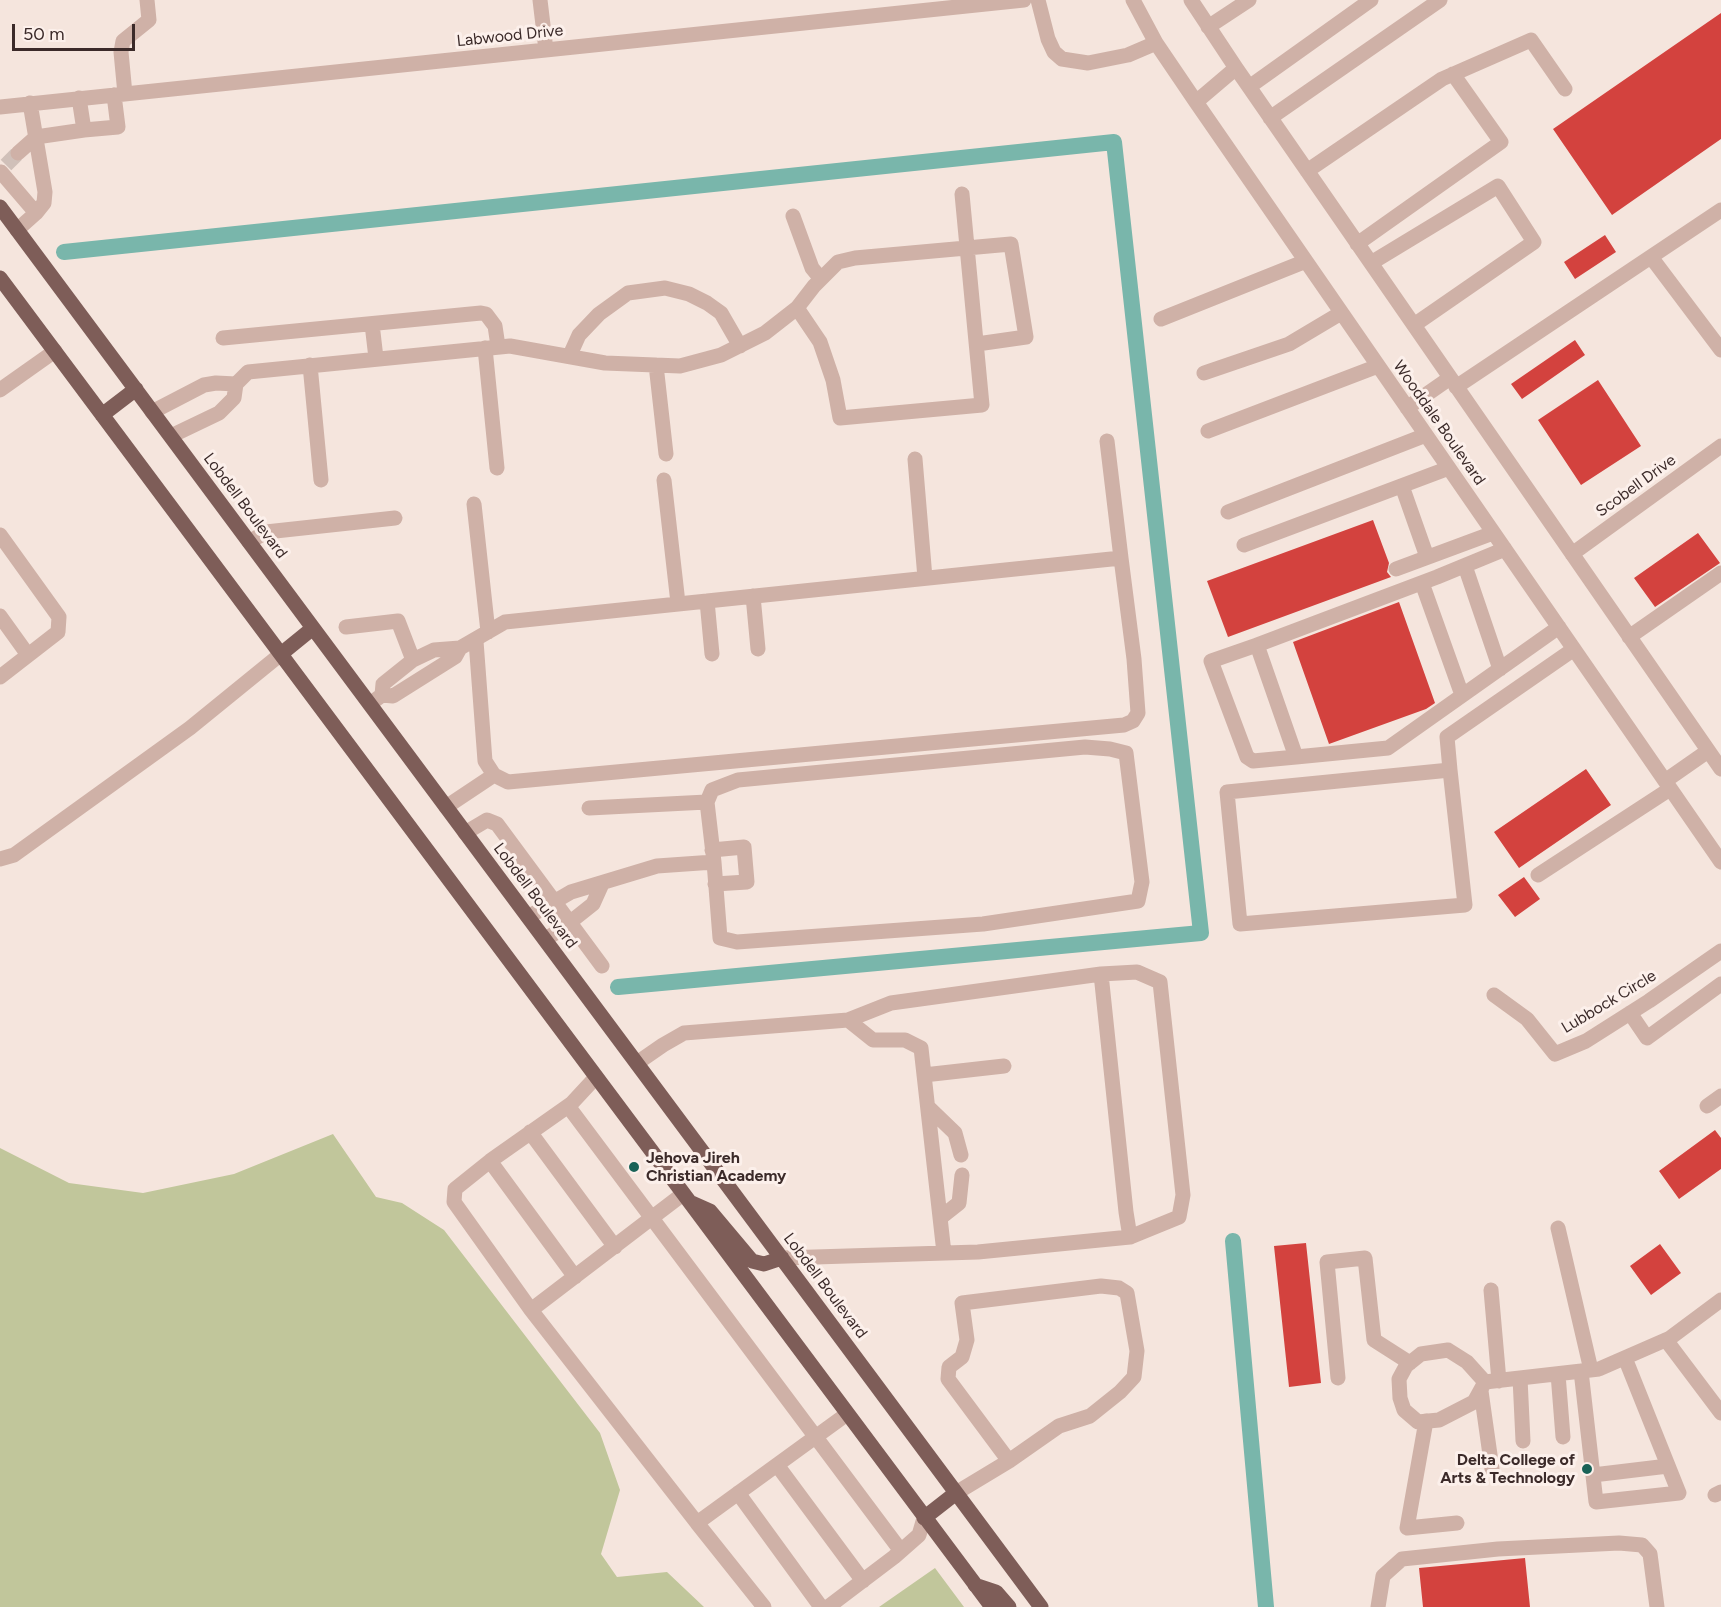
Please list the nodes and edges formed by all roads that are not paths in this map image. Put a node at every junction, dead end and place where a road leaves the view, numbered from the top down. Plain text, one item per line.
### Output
1 (147, 0) edge
2 (540, 0) edge
3 (1024, 0) edge
4 (1038, 0) edge
5 (1133, 0) edge
6 (1191, 0) edge
7 (1249, 0) edge
8 (1371, 0) edge
9 (1440, 0) edge
10 (1233, 5) edge
11 (1208, 27) junction
12 (1156, 42) junction
13 (546, 50) junction
14 (1236, 68) junction
15 (1453, 74) junction
16 (1249, 87) junction
17 (1565, 89) dead end
18 (120, 94) junction
19 (79, 98) junction
20 (1196, 102) junction
21 (30, 104) junction
22 (0, 107) edge
23 (1270, 117) junction
24 (84, 130) junction
25 (36, 137) junction
26 (18, 153) tunnel mouth
27 (2, 170) edge
28 (1307, 171) junction
29 (962, 194) dead end
30 (0, 207) edge
31 (1721, 210) edge
32 (36, 213) junction
33 (793, 216) dead end
34 (17, 230) junction
35 (1358, 244) junction
36 (968, 248) junction
37 (1651, 257) junction
38 (1306, 261) junction
39 (1371, 263) junction
40 (0, 279) edge
41 (821, 279) junction
42 (797, 308) junction
43 (1341, 313) junction
44 (1161, 320) dead end
45 (372, 324) junction
46 (1414, 325) junction
47 (223, 338) dead end
48 (977, 344) junction
49 (740, 346) junction
50 (491, 347) junction
51 (1721, 350) edge
52 (55, 351) junction
53 (570, 355) junction
54 (376, 358) junction
55 (310, 365) junction
56 (656, 365) junction
57 (1378, 366) junction
58 (1204, 373) dead end
59 (3, 382) edge
60 (1453, 382) junction
61 (236, 384) junction
62 (136, 390) junction
63 (1407, 408) junction
64 (152, 412) junction
65 (102, 415) junction
66 (1208, 431) dead end
67 (1426, 435) junction
68 (171, 436) junction
69 (1107, 441) dead end
70 (1721, 446) edge
71 (666, 454) dead end
72 (915, 459) dead end
73 (497, 468) dead end
74 (1449, 468) junction
75 (321, 480) dead end
76 (664, 480) dead end
77 (1402, 486) junction
78 (474, 504) dead end
79 (1227, 512) dead end
80 (395, 518) dead end
81 (1493, 533) junction
82 (0, 536) edge
83 (249, 542) junction
84 (1244, 545) dead end
85 (1505, 549) junction
86 (1572, 554) junction
87 (1427, 557) junction
88 (1121, 558) junction
89 (1465, 566) junction
90 (1396, 569) dead end
91 (1721, 573) edge
92 (925, 578) junction
93 (1422, 583) junction
94 (753, 596) junction
95 (707, 600) junction
96 (678, 603) junction
97 (0, 616) edge
98 (346, 627) dead end
99 (1559, 627) junction
100 (313, 628) junction
101 (482, 636) junction
102 (1629, 637) junction
103 (1257, 645) junction
104 (460, 648) junction
105 (758, 649) dead end
106 (1574, 649) junction
107 (280, 654) junction
108 (712, 654) dead end
109 (28, 655) junction
110 (413, 662) junction
111 (1500, 669) junction
112 (434, 670) junction
113 (0, 677) edge
114 (412, 682) junction
115 (382, 695) junction
116 (1462, 695) junction
117 (370, 704) junction
118 (1708, 751) junction
119 (1296, 757) junction
120 (1721, 769) edge
121 (1450, 770) junction
122 (494, 775) junction
123 (1667, 785) junction
124 (707, 802) junction
125 (446, 807) junction
126 (589, 808) dead end
127 (465, 832) junction
128 (713, 856) junction
129 (0, 860) edge
130 (1721, 862) edge
131 (1538, 875) dead end
132 (602, 884) junction
133 (715, 884) junction
134 (555, 902) junction
135 (528, 917) junction
136 (570, 922) junction
137 (545, 939) junction
138 (1720, 952) edge
139 (602, 966) dead end
140 (1101, 974) junction
141 (1721, 984) edge
142 (1494, 995) dead end
143 (1630, 1012) junction
144 (848, 1020) junction
145 (637, 1063) junction
146 (1004, 1066) dead end
147 (924, 1075) junction
148 (596, 1077) junction
149 (1721, 1096) edge
150 (568, 1106) junction
151 (1707, 1106) dead end
152 (928, 1107) junction
153 (530, 1132) junction
154 (961, 1155) dead end
155 (490, 1161) junction
156 (962, 1175) dead end
157 (686, 1198) junction
158 (652, 1218) junction
159 (940, 1218) junction
160 (1558, 1228) dead end
161 (1130, 1237) junction
162 (615, 1247) junction
163 (944, 1253) junction
164 (782, 1258) junction
165 (575, 1277) junction
166 (1491, 1290) dead end
167 (1721, 1300) edge
168 (531, 1310) junction
169 (1666, 1340) junction
170 (1624, 1358) junction
171 (1410, 1363) junction
172 (1586, 1371) junction
173 (1558, 1374) junction
174 (1338, 1377) dead end
175 (1520, 1378) junction
176 (1488, 1385) junction
177 (1721, 1413) edge
178 (848, 1414) junction
179 (1426, 1421) junction
180 (1563, 1437) dead end
181 (816, 1438) junction
182 (1523, 1441) dead end
183 (1009, 1461) junction
184 (777, 1466) junction
185 (1668, 1466) junction
186 (1492, 1469) dead end
187 (1593, 1475) junction
188 (738, 1492) junction
189 (956, 1493) junction
190 (924, 1518) junction
191 (697, 1523) junction
192 (1457, 1523) dead end
193 (901, 1551) junction
194 (863, 1581) junction
195 (975, 1585) junction
196 (764, 1607) edge
197 (821, 1607) edge
198 (828, 1607) edge
199 (992, 1607) edge
200 (1008, 1607) edge
201 (1041, 1607) edge
202 (1378, 1607) edge
203 (1657, 1607) edge

1 - 18 street
2 - 13 street
3 - 13 street, Labwood Drive
4 - 12 street
5 - 12 street, Wooddale Boulevard
6 - 11 street, Wooddale Boulevard
7 - 10 street
8 - 16 street
9 - 23 street
10 - 11 street
11 - 14 street, Wooddale Boulevard
12 - 20 street, Wooddale Boulevard
13 - 18 street, Labwood Drive
14 - 16 street, Wooddale Boulevard
14 - 20 street
15 - 17 street
15 - 28 street
15 - 35 street
16 - 23 street, Wooddale Boulevard
18 - 19 street, Labwood Drive
18 - 24 street
19 - 21 street, Labwood Drive
19 - 24 street
20 - 38 street, Wooddale Boulevard
21 - 22 street, Labwood Drive
21 - 25 street
23 - 28 street, Wooddale Boulevard
24 - 25 street
25 - 26 street
25 - 32 street
27 - 32 street
28 - 35 street, Wooddale Boulevard
29 - 36 street
30 - 34 main road, Lobdell Boulevard
31 - 37 street
32 - 34 street
33 - 41 street
34 - 62 main road, Lobdell Boulevard
35 - 39 street, Wooddale Boulevard
36 - 41 street
36 - 48 street
36 - 48 street
37 - 51 street
37 - 60 street
38 - 43 street, Wooddale Boulevard
38 - 44 street
39 - 46 street, Wooddale Boulevard
39 - 46 street
40 - 52 main road
41 - 42 street
42 - 48 street
42 - 49 street
43 - 57 street, Wooddale Boulevard
43 - 58 street
45 - 47 street
45 - 50 street
45 - 54 street
46 - 60 street, Wooddale Boulevard
49 - 53 street
49 - 56 street
50 - 53 street
50 - 54 street
50 - 73 street
52 - 59 street
52 - 65 main road
53 - 56 street
54 - 55 street
55 - 61 street
55 - 75 street
56 - 71 street
57 - 63 street, Wooddale Boulevard
57 - 66 street
60 - 63 street
60 - 86 street, Wooddale Boulevard
61 - 64 street
61 - 68 street
62 - 64 main road, Lobdell Boulevard
62 - 65 main road
63 - 67 street, Wooddale Boulevard
64 - 68 main road, Lobdell Boulevard
65 - 107 main road
67 - 74 street, Wooddale Boulevard
67 - 79 street
68 - 83 main road, Lobdell Boulevard
69 - 88 street
70 - 86 street, Scobell Drive
72 - 92 street
74 - 77 street
74 - 81 street, Wooddale Boulevard
76 - 96 street
77 - 84 street
77 - 87 street
78 - 101 street
80 - 83 street
81 - 85 street, Wooddale Boulevard
81 - 87 street
82 - 109 street
83 - 100 main road, Lobdell Boulevard
85 - 89 street
85 - 99 street, Wooddale Boulevard
86 - 102 street, Wooddale Boulevard
87 - 90 street
88 - 92 street
88 - 122 street
89 - 93 street
89 - 111 street
91 - 102 street
92 - 94 street
93 - 103 street
93 - 116 street
94 - 95 street
94 - 105 street
95 - 96 street
95 - 108 street
96 - 101 street
97 - 109 street
98 - 110 street
99 - 106 street, Wooddale Boulevard
99 - 111 street
100 - 107 main road
100 - 117 main road, Lobdell Boulevard
101 - 104 street
101 - 122 street
102 - 118 street, Wooddale Boulevard
103 - 119 street
103 - 119 street
104 - 110 street
104 - 112 street
106 - 121 street
106 - 123 street, Wooddale Boulevard
107 - 129 street
107 - 148 main road
109 - 113 street
110 - 112 street
110 - 114 street
110 - 115 street
111 - 116 street
112 - 114 street
114 - 115 street
115 - 117 street
116 - 119 street
117 - 125 main road, Lobdell Boulevard
118 - 120 street, Wooddale Boulevard
118 - 123 street
121 - 121 street
122 - 125 street
123 - 130 street, Wooddale Boulevard
123 - 131 street
124 - 126 street
124 - 128 street
124 - 133 street
125 - 127 main road, Lobdell Boulevard
127 - 134 street
127 - 135 main road, Lobdell Boulevard
128 - 132 street
128 - 133 street
128 - 133 street
132 - 134 street
132 - 136 street
134 - 135 street
134 - 136 street
135 - 137 main road, Lobdell Boulevard
136 - 137 street
136 - 139 street
137 - 145 main road, Lobdell Boulevard
138 - 143 street, Lubbock Circle
140 - 144 street
140 - 161 street
140 - 161 street
141 - 143 street
142 - 143 street, Lubbock Circle
144 - 145 street
144 - 147 street
145 - 164 main road, Lobdell Boulevard
146 - 147 street
147 - 152 street
148 - 150 street
148 - 157 main road
149 - 151 street
150 - 153 street
150 - 158 street
152 - 154 street
152 - 159 street
153 - 155 street
153 - 162 street
155 - 165 street
155 - 168 street
156 - 159 street
157 - 158 street
157 - 164 main road
157 - 178 main road
158 - 162 street
158 - 181 street
159 - 163 street
160 - 172 street
161 - 163 street
162 - 165 street
163 - 164 street
164 - 189 main road, Lobdell Boulevard
165 - 168 street
166 - 176 street
167 - 169 street
168 - 191 street
169 - 170 street
169 - 177 street
170 - 172 street
170 - 185 street
171 - 174 street
171 - 176 street
171 - 179 street
172 - 173 street
172 - 187 street
173 - 175 street
173 - 180 street
175 - 176 street
175 - 182 street
176 - 179 street
176 - 186 street
178 - 181 street
178 - 190 main road
179 - 192 street
181 - 184 street
181 - 193 street
183 - 183 street
183 - 189 street
184 - 188 street
184 - 194 street
185 - 187 street
185 - 187 street
188 - 191 street
188 - 197 street
189 - 190 main road
189 - 201 main road, Lobdell Boulevard
190 - 193 street
190 - 195 main road
191 - 196 street
193 - 194 street
194 - 198 street
195 - 199 main road
195 - 200 main road
202 - 203 street

